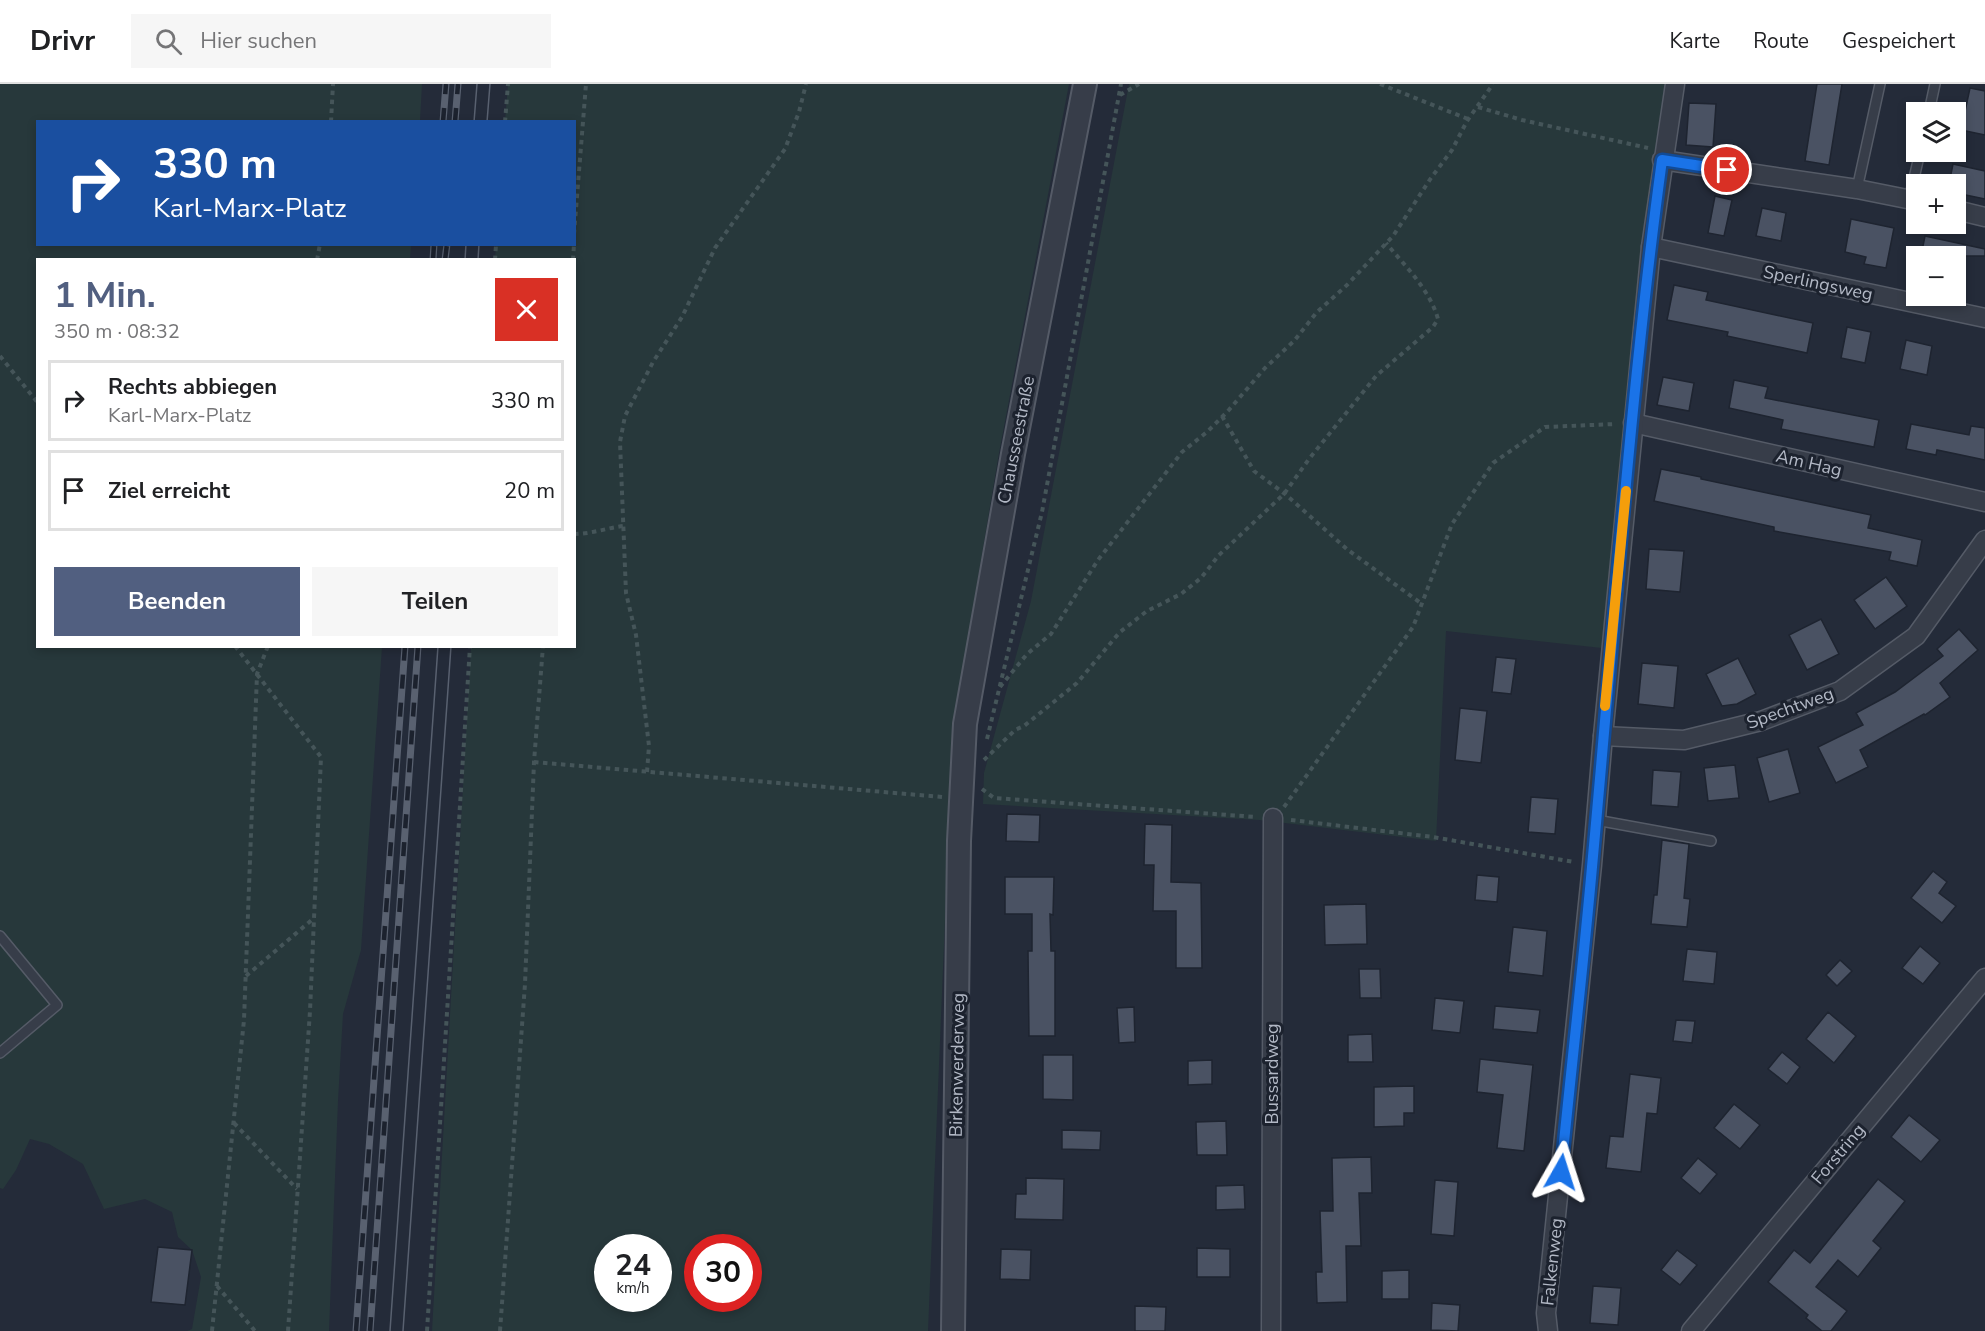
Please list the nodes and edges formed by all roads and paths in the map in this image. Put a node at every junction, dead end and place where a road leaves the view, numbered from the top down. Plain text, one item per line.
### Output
1 (333, 84) edge
2 (508, 84) edge
3 (586, 84) edge
4 (806, 84) edge
5 (1085, 84) edge
6 (1121, 84) edge
7 (1139, 84) edge
8 (1380, 84) edge
9 (1493, 84) edge
10 (1675, 84) edge
11 (1880, 84) edge
12 (1935, 84) edge
13 (1119, 95) junction
14 (1931, 102) edge
15 (1477, 107) junction
16 (1468, 119) junction
17 (331, 120) edge
18 (505, 120) edge
19 (1663, 155) junction
20 (1857, 189) junction
21 (1906, 199) edge
22 (576, 209) edge
23 (1966, 212) edge
24 (1985, 217) edge
25 (1386, 243) junction
26 (1650, 247) junction
27 (1985, 318) edge
28 (0, 356) edge
29 (36, 401) edge
30 (1222, 416) junction
31 (1633, 423) junction
32 (1284, 494) junction
33 (1985, 502) edge
34 (623, 526) junction
35 (576, 534) edge
36 (1985, 540) edge
37 (1422, 604) junction
38 (237, 648) edge
39 (267, 648) edge
40 (470, 648) edge
41 (543, 648) edge
42 (257, 674) junction
43 (999, 688) junction
44 (1603, 736) junction
45 (982, 761) junction
46 (534, 762) junction
47 (980, 769) dead end
48 (647, 772) junction
49 (961, 798) junction
50 (1273, 818) junction
51 (1596, 820) junction
52 (1711, 841) dead end
53 (1592, 865) junction
54 (315, 917) junction
55 (0, 936) edge
56 (246, 976) junction
57 (1985, 978) edge
58 (0, 1053) edge
59 (234, 1122) junction
60 (298, 1190) junction
61 (217, 1286) junction
62 (212, 1331) edge
63 (255, 1331) edge
64 (288, 1331) edge
65 (427, 1331) edge
66 (500, 1331) edge
67 (953, 1331) edge
68 (1271, 1331) edge
69 (1548, 1331) edge
70 (1691, 1331) edge

1 - 17 path
2 - 18 path
3 - 22 path
4 - 34 path
5 - 49 street, Chausseestraße
6 - 13 path
7 - 13 path
8 - 16 path
9 - 15 path
10 - 19 street, Falkenweg
11 - 20 lane
12 - 14 lane
13 - 43 path
15 - 16 path
15 - 19 path
16 - 25 path
19 - 20 street
19 - 26 street, Falkenweg
20 - 21 street
23 - 24 street
25 - 30 path
25 - 32 path
26 - 27 street, Sperlingsweg
26 - 31 street, Falkenweg
28 - 29 path
30 - 32 path
30 - 43 path
31 - 33 street, Am Hag
31 - 37 path
31 - 44 street, Falkenweg
32 - 37 path
32 - 45 path
34 - 35 path
34 - 48 path
36 - 44 street, Spechtweg
37 - 50 path
38 - 42 path
39 - 42 path
40 - 65 path
41 - 46 path
42 - 54 path
42 - 56 path
43 - 45 path
44 - 51 street, Falkenweg
45 - 47 path
46 - 48 path
46 - 66 path
48 - 49 path
49 - 50 path
49 - 67 street, Birkenwerderweg
50 - 53 path
50 - 68 street, Bussardweg
51 - 52 lane
51 - 53 street, Falkenweg
53 - 69 street, Falkenweg
54 - 56 path
54 - 60 path
55 - 58 lane
56 - 59 path
57 - 70 street, Forstring
59 - 60 path
59 - 61 path
60 - 64 path
61 - 62 path
61 - 63 path

